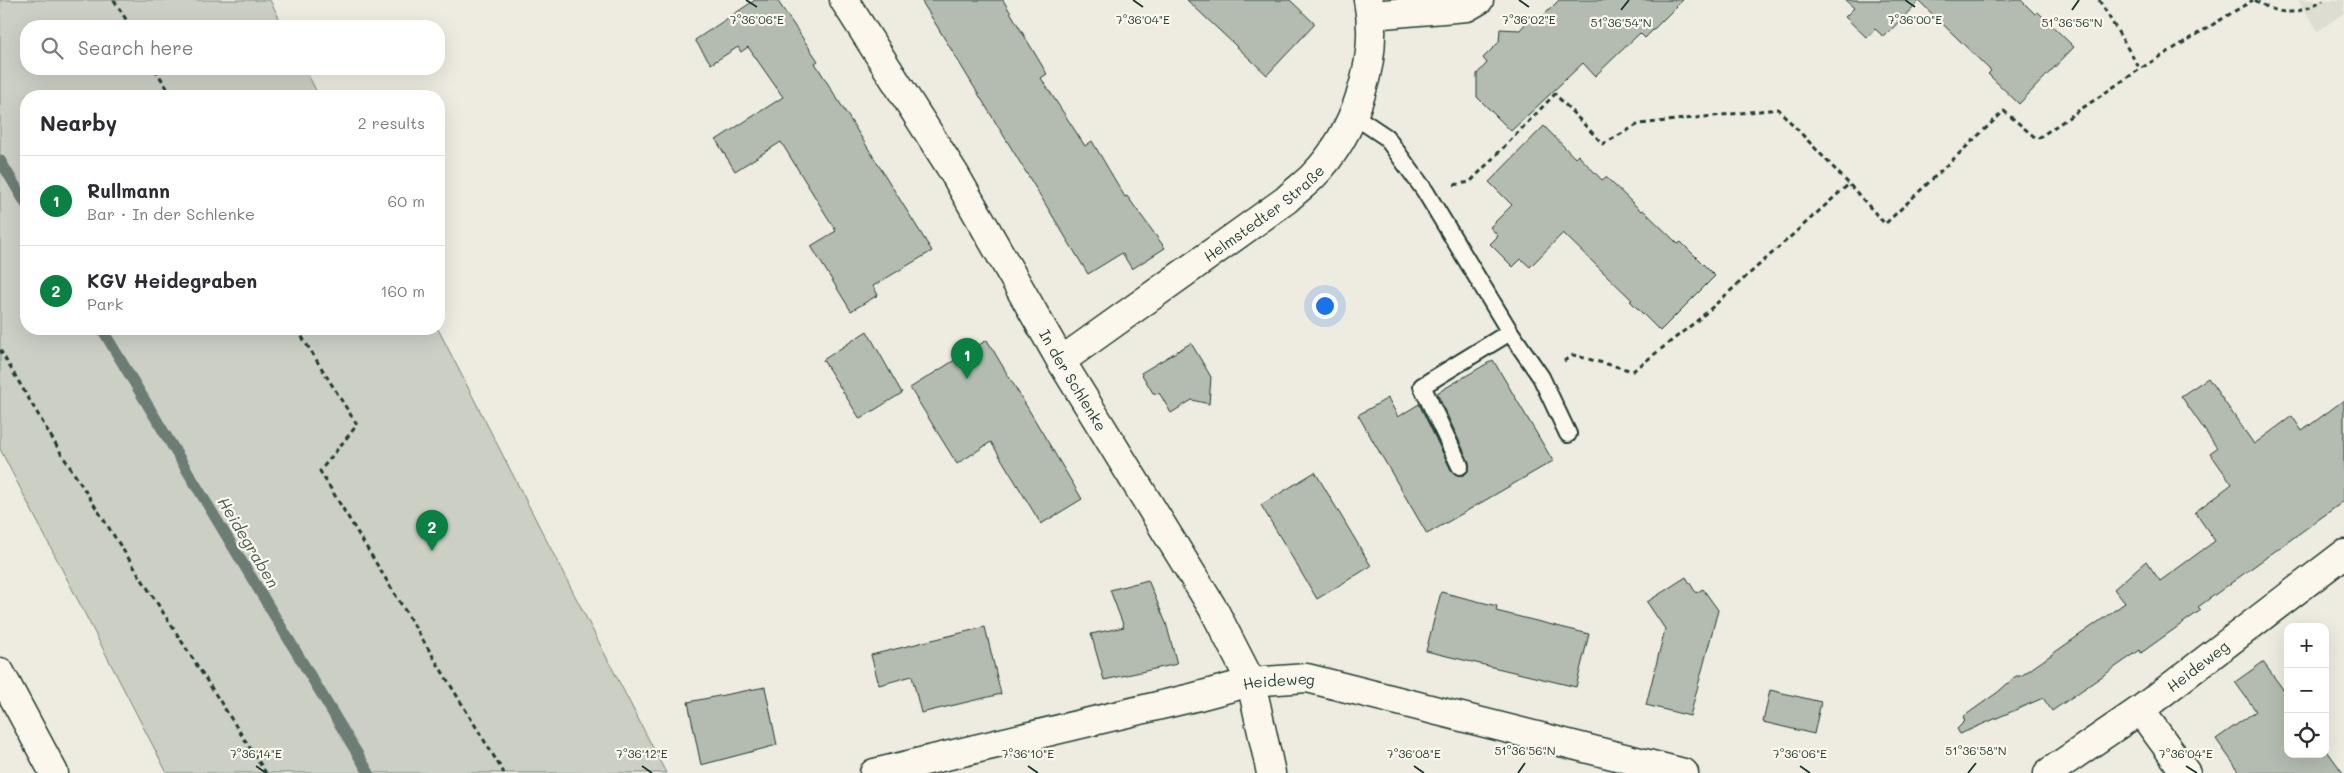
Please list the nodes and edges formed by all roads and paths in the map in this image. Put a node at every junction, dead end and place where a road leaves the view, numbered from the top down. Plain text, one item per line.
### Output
1 (114, 0) edge
2 (844, 0) edge
3 (1479, 0) edge
4 (2099, 0) edge
5 (2254, 0) edge
6 (2323, 0) edge
7 (1370, 8) edge
8 (126, 20) edge
9 (2140, 69) junction
10 (159, 75) edge
11 (168, 90) edge
12 (1353, 115) junction
13 (1849, 184) junction
14 (1425, 192) junction
15 (1510, 332) junction
16 (301, 335) edge
17 (0, 350) edge
18 (1061, 361) junction
19 (1541, 377) junction
20 (1568, 434) dead end
21 (1460, 466) dead end
22 (2344, 554) edge
23 (0, 672) edge
24 (1251, 682) junction
25 (2140, 710) junction
26 (54, 773) edge
27 (266, 773) edge
28 (504, 773) edge
29 (874, 773) edge
30 (1271, 773) edge
31 (1684, 773) edge
32 (2048, 773) edge
33 (2186, 773) edge

1 - 8 path
2 - 18 street, In der Schlenke
3 - 7 street
4 - 9 path
5 - 6 path
5 - 9 path
7 - 12 street, Helmstedter Straße
9 - 13 path
10 - 11 path
12 - 14 lane
12 - 18 street, Helmstedter Straße
13 - 14 path
13 - 19 path
14 - 15 lane
15 - 19 lane
15 - 21 lane
16 - 28 path
17 - 27 path
18 - 24 street, In der Schlenke
19 - 20 lane
22 - 25 street, Heideweg
23 - 26 street
24 - 29 street, Heideweg
24 - 30 street, In der Schlenke
24 - 31 street, Heideweg
25 - 32 street, Heideweg
25 - 33 street

